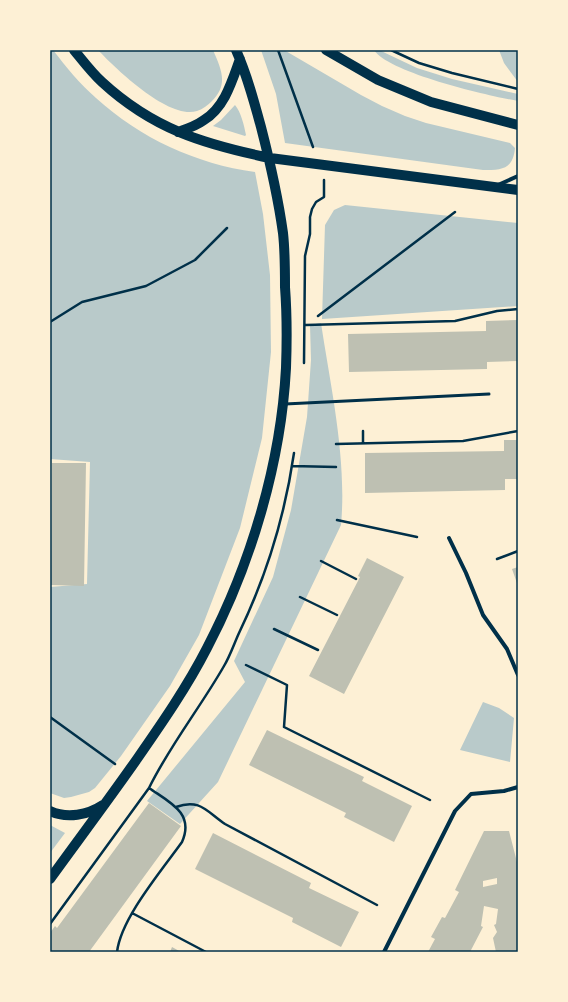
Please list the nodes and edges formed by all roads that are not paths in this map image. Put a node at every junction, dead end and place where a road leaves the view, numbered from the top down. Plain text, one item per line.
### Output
1 (74, 50) edge
2 (326, 50) edge
3 (238, 54) edge
4 (518, 124) edge
5 (178, 132) junction
6 (270, 158) junction
7 (518, 176) edge
8 (494, 186) junction
9 (518, 190) edge
10 (489, 394) dead end
11 (282, 404) junction
12 (449, 538) dead end
13 (518, 675) edge
14 (518, 787) edge
15 (105, 804) junction
16 (50, 811) edge
17 (50, 879) edge
18 (384, 952) edge

1 - 5 main road
2 - 4 main road
3 - 5 main road
3 - 6 main road
5 - 6 main road
6 - 8 main road
6 - 11 main road
7 - 8 street
8 - 9 main road
10 - 11 lane
11 - 15 main road
12 - 13 street
14 - 18 street
15 - 16 main road
15 - 17 main road

